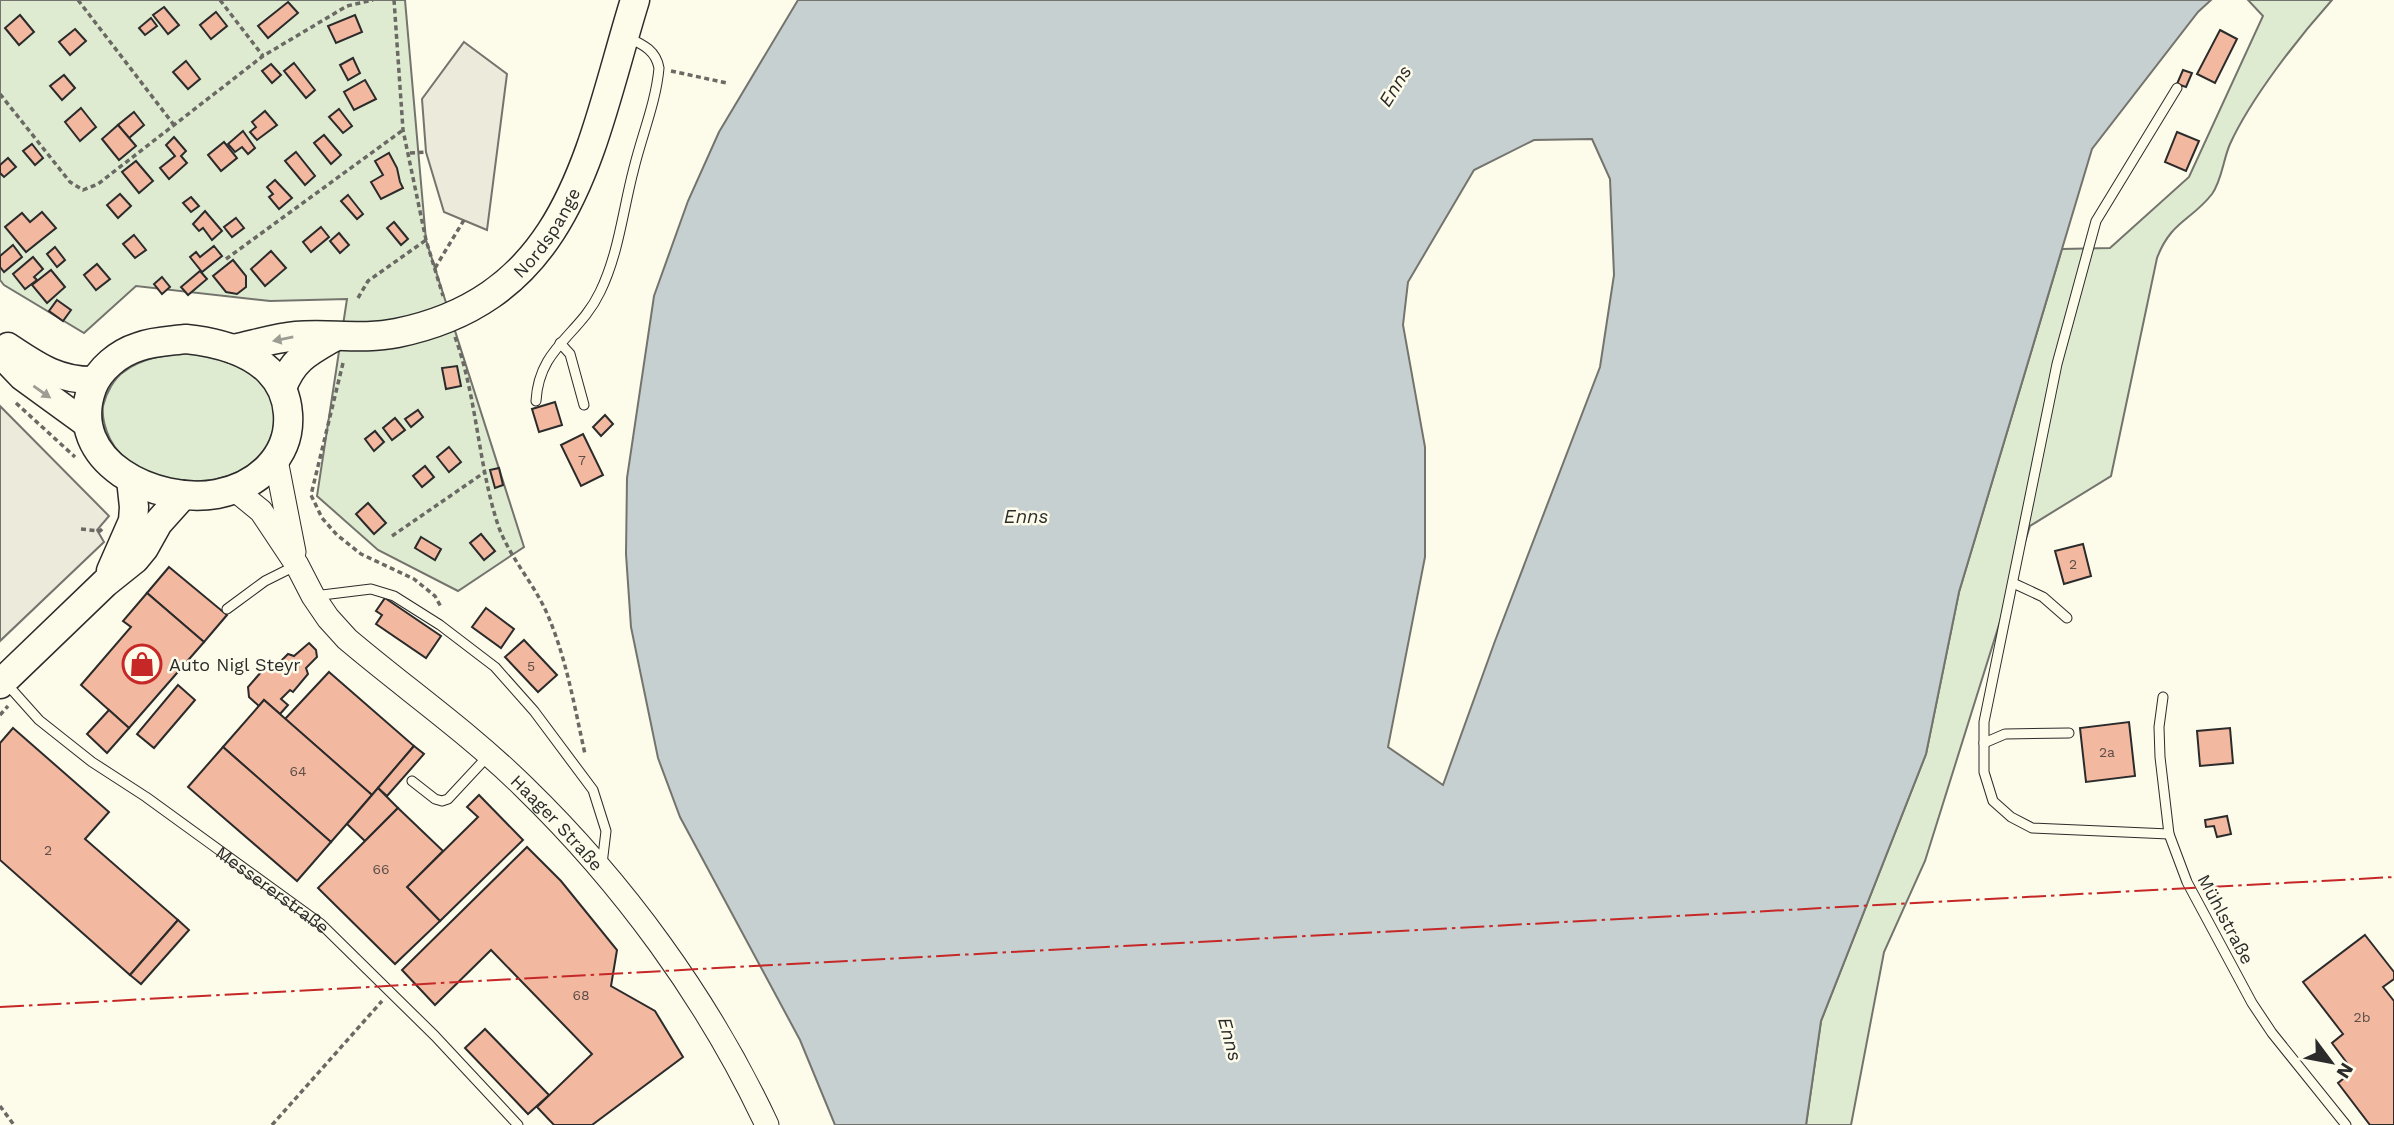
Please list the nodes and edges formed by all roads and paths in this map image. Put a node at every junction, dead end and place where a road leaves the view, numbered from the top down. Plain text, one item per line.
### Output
1 (78, 0) edge
2 (220, 0) edge
3 (373, 0) edge
4 (394, 0) edge
5 (635, 0) edge
6 (624, 36) junction
7 (263, 56) junction
8 (659, 68) junction
9 (727, 83) dead end
10 (2178, 88) dead end
11 (0, 93) edge
12 (174, 125) junction
13 (403, 130) junction
14 (426, 152) dead end
15 (410, 153) junction
16 (464, 220) dead end
17 (426, 240) junction
18 (226, 259) dead end
19 (435, 268) junction
20 (358, 298) dead end
21 (449, 303) junction
22 (0, 341) edge
23 (560, 343) junction
24 (233, 349) junction
25 (339, 350) junction
26 (0, 354) edge
27 (95, 380) junction
28 (282, 388) junction
29 (536, 401) dead end
30 (584, 405) dead end
31 (88, 425) junction
32 (276, 460) junction
33 (485, 472) junction
34 (131, 479) junction
35 (234, 489) junction
36 (183, 495) junction
37 (107, 524) dead end
38 (81, 529) dead end
39 (392, 536) dead end
40 (297, 565) junction
41 (105, 583) junction
42 (2013, 583) junction
43 (313, 596) junction
44 (227, 609) dead end
45 (2067, 618) dead end
46 (440, 625) junction
47 (7, 687) edge
48 (2163, 697) dead end
49 (0, 715) edge
50 (2069, 733) dead end
51 (1984, 743) junction
52 (489, 754) junction
53 (412, 781) dead end
54 (593, 790) junction
55 (2169, 834) junction
56 (601, 870) junction
57 (391, 992) junction
58 (0, 1106) edge
59 (14, 1125) edge
60 (272, 1125) edge
61 (518, 1125) edge
62 (767, 1125) edge
63 (2346, 1125) edge

1 - 12 path
2 - 7 path
3 - 7 path
4 - 13 path
5 - 6 main road, Nordspange
6 - 8 lane
6 - 21 main road, Nordspange
7 - 12 path
8 - 9 path
8 - 23 lane
10 - 42 lane
11 - 12 path
13 - 15 path
13 - 18 path
14 - 15 path
15 - 17 path
16 - 19 path
17 - 19 path
17 - 20 path
19 - 21 path
21 - 25 main road, Nordspange
21 - 33 path
22 - 27 main road
23 - 29 lane
23 - 30 lane
25 -> 24 main road, Nordspange
24 - 27 main road
24 - 28 main road
25 - 28 main road, Nordspange
25 - 46 path
26 -> 31 main road
27 - 31 main road
28 - 32 main road
31 - 34 main road
32 - 35 main road
32 - 40 street, Haager Straße
33 - 39 path
33 - 54 path
34 - 36 main road
34 - 41 main road
35 - 36 main road
35 - 40 street, Haager Straße
36 - 41 main road
37 - 38 path
40 - 43 street, Haager Straße
40 - 44 lane
41 - 47 main road
42 - 45 lane
42 - 51 lane
43 - 46 lane
43 - 52 street, Haager Straße
46 - 54 lane
47 - 49 path
47 - 57 lane, Messererstraße
48 - 55 lane, Mühlstraße
50 - 51 lane
51 - 55 lane
52 - 53 lane
52 - 56 street, Haager Straße
54 - 56 lane
55 - 63 lane, Mühlstraße
56 - 62 street, Haager Straße
57 - 60 path
57 - 61 lane, Messererstraße
58 - 59 path

